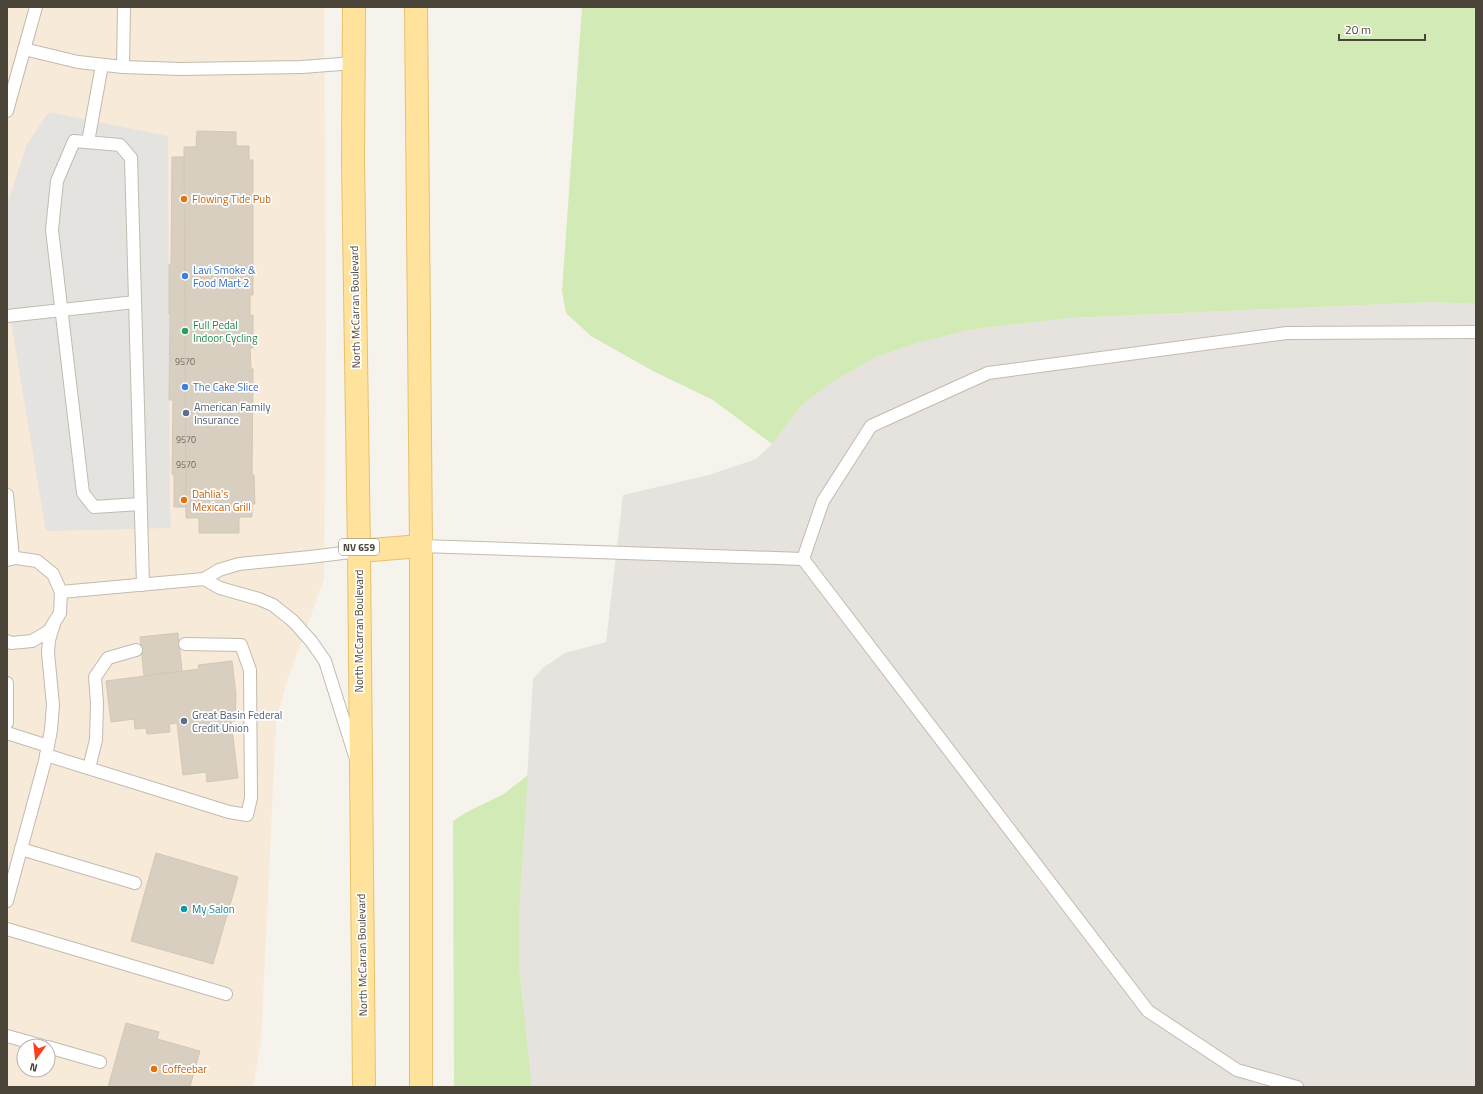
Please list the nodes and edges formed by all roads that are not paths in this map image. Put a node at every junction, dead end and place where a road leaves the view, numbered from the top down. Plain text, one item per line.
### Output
1 (36, 7) edge
2 (124, 7) edge
3 (354, 7) edge
4 (416, 7) edge
5 (24, 49) junction
6 (354, 63) junction
7 (102, 65) junction
8 (124, 67) junction
9 (7, 111) edge
10 (88, 142) junction
11 (135, 302) junction
12 (61, 310) junction
13 (7, 316) edge
14 (1476, 332) edge
15 (7, 495) edge
16 (140, 504) junction
17 (421, 546) junction
18 (359, 551) junction
19 (10, 559) edge
20 (803, 559) junction
21 (204, 579) junction
22 (142, 585) junction
23 (61, 592) junction
24 (54, 624) junction
25 (7, 641) edge
26 (185, 644) dead end
27 (136, 650) dead end
28 (7, 683) edge
29 (7, 723) edge
30 (7, 733) edge
31 (47, 751) junction
32 (89, 768) junction
33 (360, 775) junction
34 (21, 849) junction
35 (135, 883) dead end
36 (7, 901) edge
37 (7, 929) edge
38 (226, 994) dead end
39 (56, 1049) edge
40 (100, 1062) dead end
41 (364, 1087) edge
42 (421, 1087) edge
43 (1297, 1087) edge

1 - 5 lane
2 - 8 lane
3 - 6 main road, North McCarran Boulevard / NV 659
4 - 17 main road
5 - 7 lane
5 - 9 lane
6 - 8 lane
6 - 18 main road, North McCarran Boulevard / NV 659
7 - 8 lane
7 - 10 lane
10 - 11 lane
10 - 12 lane
11 - 12 lane
11 - 16 lane
12 - 13 lane
12 - 16 lane
14 - 20 lane
15 - 19 lane
16 - 22 lane
17 - 18 main road
17 - 20 lane
17 - 42 main road
18 - 21 lane
18 - 33 main road, North McCarran Boulevard / NV 659
19 - 23 lane
20 - 43 lane
21 - 22 lane
21 - 33 lane
22 - 23 lane
23 - 24 lane
24 - 25 lane
24 - 31 lane
26 - 32 lane
27 - 32 lane
28 - 29 lane
30 - 31 lane
31 - 32 lane
31 - 34 lane
33 - 41 main road, North McCarran Boulevard / NV 659
34 - 35 lane
34 - 36 lane
37 - 38 lane
39 - 40 lane

